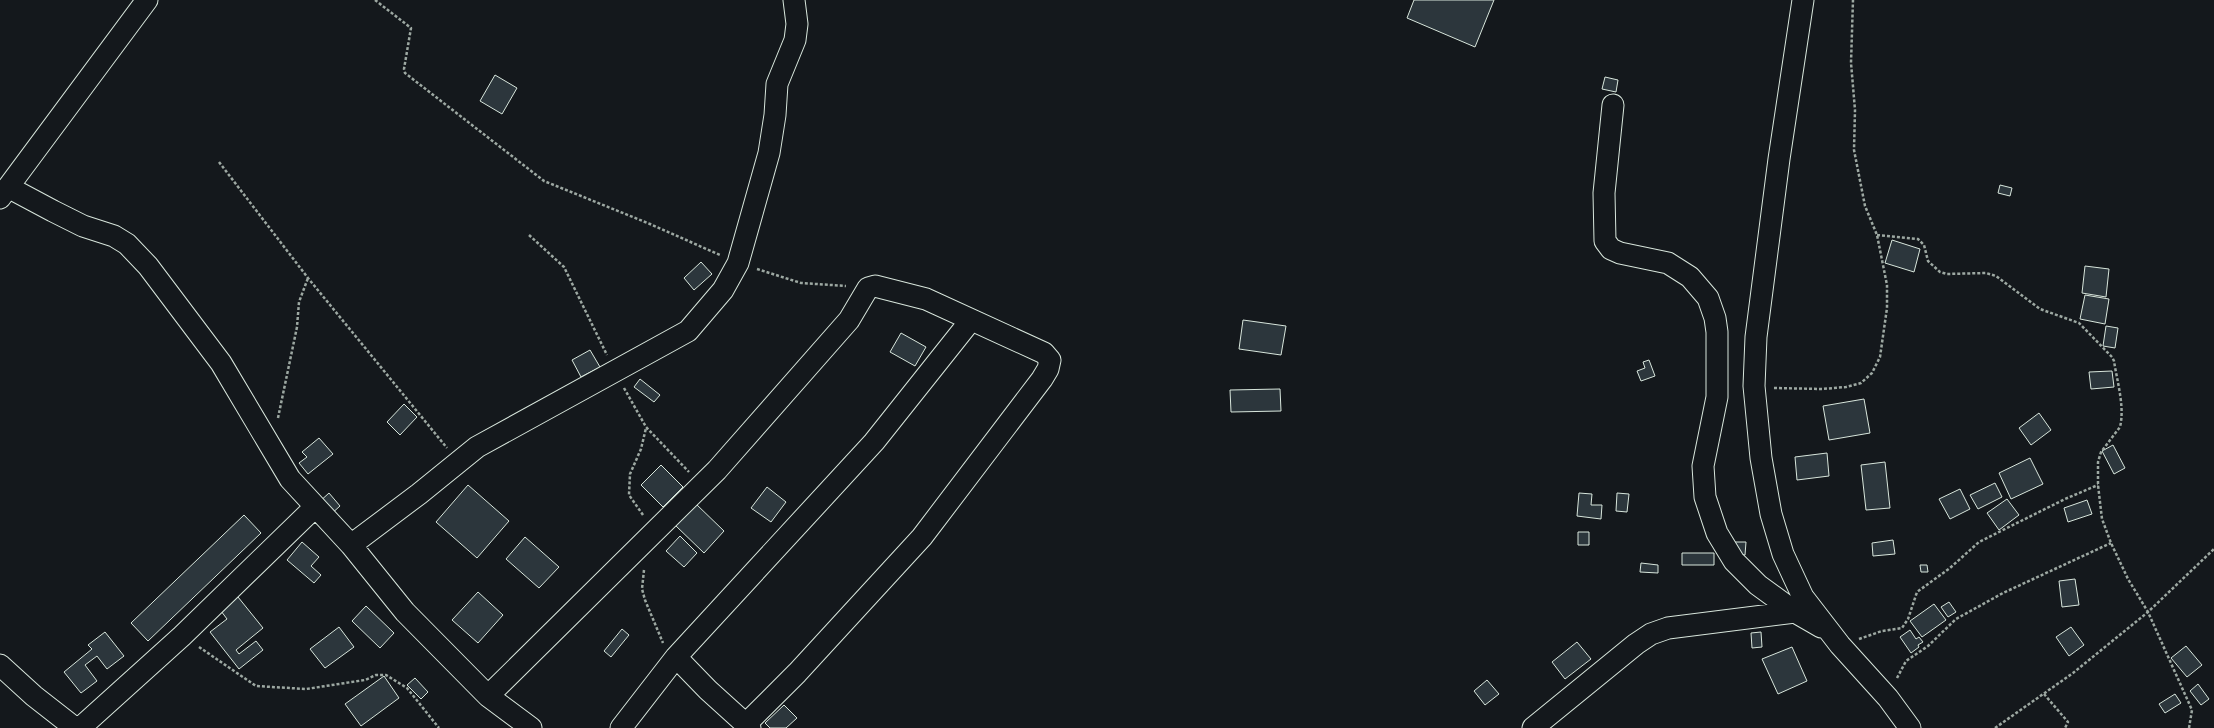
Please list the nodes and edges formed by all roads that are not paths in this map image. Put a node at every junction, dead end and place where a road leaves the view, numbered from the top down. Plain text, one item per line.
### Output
1 (147, 0) edge
2 (794, 0) edge
3 (1803, 0) edge
4 (1613, 105) dead end
5 (4, 193) edge
6 (971, 320) junction
7 (315, 507) junction
8 (351, 545) junction
9 (1795, 612) junction
10 (1834, 638) junction
11 (0, 665) edge
12 (670, 665) junction
13 (488, 696) junction
14 (748, 726) edge
15 (75, 728) edge
16 (80, 728) edge
17 (531, 728) edge
18 (621, 728) edge
19 (1533, 728) edge
20 (1910, 728) edge

1 - 5 street
2 - 8 street
3 - 10 street
4 - 9 street
5 - 7 street
6 - 12 street
6 - 13 street
6 - 14 street
7 - 8 street
7 - 16 street
8 - 13 street
9 - 10 street
9 - 19 street
10 - 20 street
11 - 15 street
12 - 14 street
12 - 18 street
13 - 17 street

